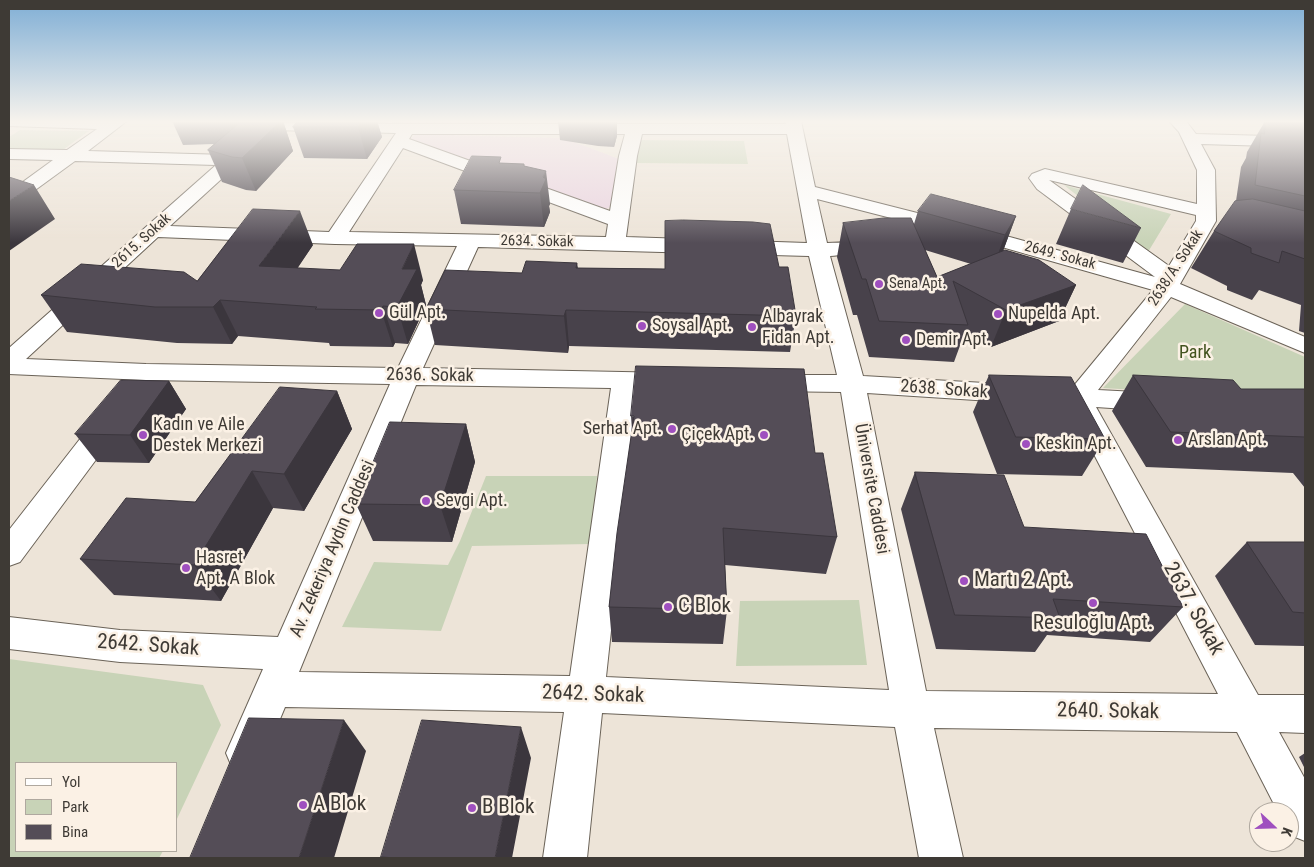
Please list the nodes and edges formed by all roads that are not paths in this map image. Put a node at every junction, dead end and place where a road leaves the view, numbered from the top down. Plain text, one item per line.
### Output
1 (62, 161) edge
2 (229, 161) edge
3 (387, 161) edge
4 (470, 161) edge
5 (627, 161) edge
6 (800, 161) edge
7 (1202, 161) edge
8 (806, 190) junction
9 (9, 200) edge
10 (912, 218) junction
11 (1212, 220) junction
12 (619, 221) junction
13 (154, 231) junction
14 (336, 238) junction
15 (470, 241) junction
16 (615, 244) junction
17 (818, 250) junction
18 (1169, 283) junction
19 (1305, 346) edge
20 (9, 361) edge
21 (9, 366) edge
22 (146, 372) junction
23 (407, 375) junction
24 (625, 380) junction
25 (694, 381) edge
26 (743, 382) edge
27 (852, 384) junction
28 (1078, 398) junction
29 (1177, 403) edge
30 (9, 553) edge
31 (9, 633) edge
32 (288, 654) junction
33 (274, 688) junction
34 (586, 694) junction
35 (910, 709) junction
36 (1250, 714) junction
37 (1305, 714) edge
38 (235, 778) edge
39 (1305, 820) edge
40 (565, 858) edge
41 (941, 858) edge

1 - 9 street
2 - 13 street, 2615. Sokak
3 - 14 street
4 - 12 street
5 - 12 street
6 - 8 street, Üniversite Caddesi
7 - 11 street, 2638/A. Sokak
8 - 10 street, 2649. Sokak
8 - 17 street, Üniversite Caddesi
10 - 17 street, 2634. Sokak
10 - 18 street, 2649. Sokak
11 - 18 street, 2638/A. Sokak
11 - 18 street
12 - 16 street
13 - 14 street, 2634. Sokak
13 - 20 street, 2615. Sokak
14 - 15 street, 2634. Sokak
15 - 16 street, 2634. Sokak
15 - 23 street, Av. Zekeriya Aydın Caddesi
16 - 17 street, 2634. Sokak
17 - 27 street, Üniversite Caddesi
18 - 19 street, 2649. Sokak
18 - 28 street, 2638/A. Sokak
21 - 22 street, 2636. Sokak
22 - 23 street, 2636. Sokak
22 - 30 street
23 - 24 street, 2636. Sokak
23 - 32 street, Av. Zekeriya Aydın Caddesi
24 - 25 street, 2636. Sokak
24 - 34 street
26 - 27 street
27 - 28 street, 2638. Sokak
27 - 35 street, Üniversite Caddesi
28 - 29 street, 2638. Sokak
28 - 36 street, 2637. Sokak
31 - 32 street, 2642. Sokak
32 - 33 street, Av. Zekeriya Aydın Caddesi
33 - 34 street, 2642. Sokak
33 - 38 street, Av. Zekeriya Aydın Caddesi
34 - 35 street, 2642. Sokak
34 - 40 street
35 - 36 street, 2640. Sokak
35 - 41 street, Üniversite Caddesi
36 - 37 street, 2640. Sokak
36 - 39 street, 2637. Sokak

